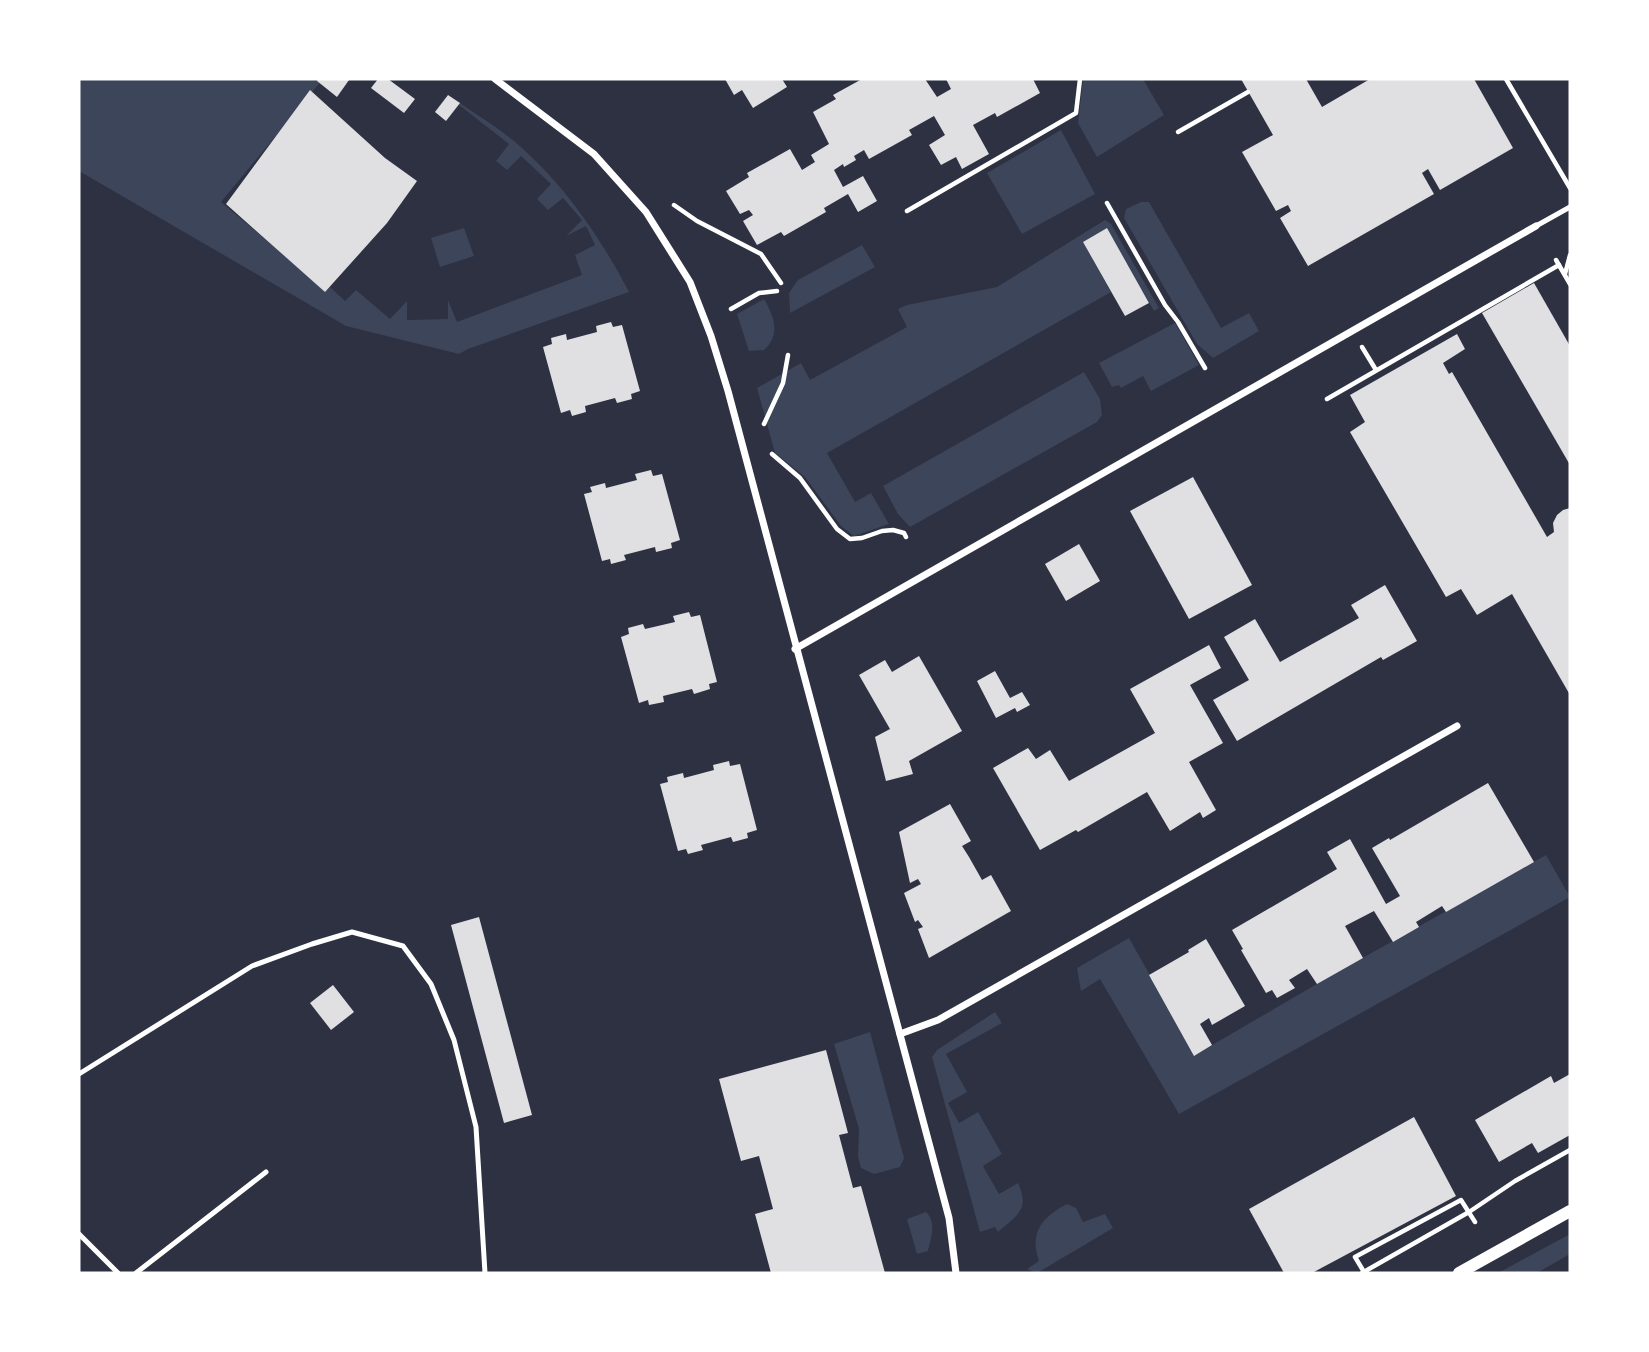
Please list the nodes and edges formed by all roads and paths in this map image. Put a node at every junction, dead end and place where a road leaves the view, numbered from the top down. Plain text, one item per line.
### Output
1 (495, 79) edge
2 (1080, 79) edge
3 (1508, 79) edge
4 (1248, 92) dead end
5 (1178, 132) dead end
6 (1570, 188) edge
7 (1107, 203) dead end
8 (674, 205) dead end
9 (1570, 207) edge
10 (907, 211) dead end
11 (1536, 226) joint
12 (1570, 255) edge
13 (1565, 275) junction
14 (781, 283) dead end
15 (1570, 284) edge
16 (778, 291) dead end
17 (731, 309) dead end
18 (1362, 346) dead end
19 (788, 355) dead end
20 (1205, 368) dead end
21 (1376, 370) junction
22 (1327, 398) dead end
23 (764, 424) dead end
24 (772, 454) dead end
25 (906, 537) dead end
26 (795, 649) junction
27 (1457, 726) dead end
28 (900, 1034) junction
29 (79, 1074) edge
30 (1570, 1150) edge
31 (266, 1172) dead end
32 (1570, 1211) edge
33 (1469, 1212) junction
34 (1475, 1222) dead end
35 (79, 1234) edge
36 (118, 1273) edge
37 (136, 1273) edge
38 (485, 1273) edge
39 (956, 1273) edge
40 (1363, 1273) edge
41 (1459, 1273) edge

1 - 26 street
2 - 10 path
3 - 6 path
4 - 5 path
7 - 20 path
8 - 14 path
9 - 11 lane
11 - 26 street
12 - 13 path
13 - 15 path
13 - 21 path
16 - 17 path
18 - 21 path
19 - 23 path
21 - 22 path
24 - 25 path
26 - 28 street
27 - 28 street
28 - 39 street
29 - 38 lane
30 - 33 path
31 - 37 lane
32 - 41 street
33 - 34 path
33 - 40 path
33 - 40 path
35 - 36 lane

